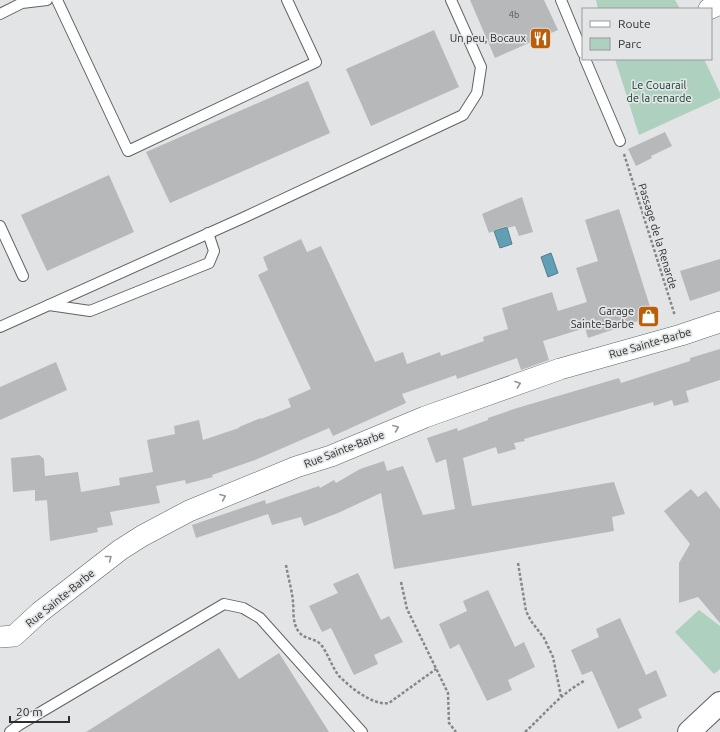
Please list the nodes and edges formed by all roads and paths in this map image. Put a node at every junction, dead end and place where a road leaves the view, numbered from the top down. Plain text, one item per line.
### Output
1 (47, 0) edge
2 (57, 0) edge
3 (287, 0) edge
4 (451, 0) edge
5 (560, 0) edge
6 (22, 2) edge
7 (0, 14) edge
8 (582, 52) edge
9 (585, 60) edge
10 (620, 141) joint
11 (0, 226) edge
12 (208, 233) junction
13 (23, 276) dead end
14 (49, 305) junction
15 (720, 322) edge
16 (0, 327) edge
17 (681, 335) junction
18 (518, 563) dead end
19 (286, 565) dead end
20 (401, 582) dead end
21 (0, 637) edge
22 (436, 669) junction
23 (584, 681) dead end
24 (561, 696) junction
25 (720, 703) edge
26 (10, 732) edge
27 (362, 732) edge
28 (456, 732) edge
29 (525, 732) edge
30 (688, 732) edge

1 - 6 lane
2 - 3 lane
4 - 12 lane
5 - 8 lane
6 - 7 lane
9 - 10 lane
10 - 17 path, Passage de la Renarde
11 - 13 lane
12 - 14 lane
12 - 14 lane
14 - 16 lane
15 - 17 street, Rue Sainte-Barbe
21 -> 17 street, Rue Sainte-Barbe
18 - 24 path
19 - 22 path
20 - 22 path
22 - 28 path
23 - 24 path
24 - 29 path
25 - 30 street
26 - 27 lane

